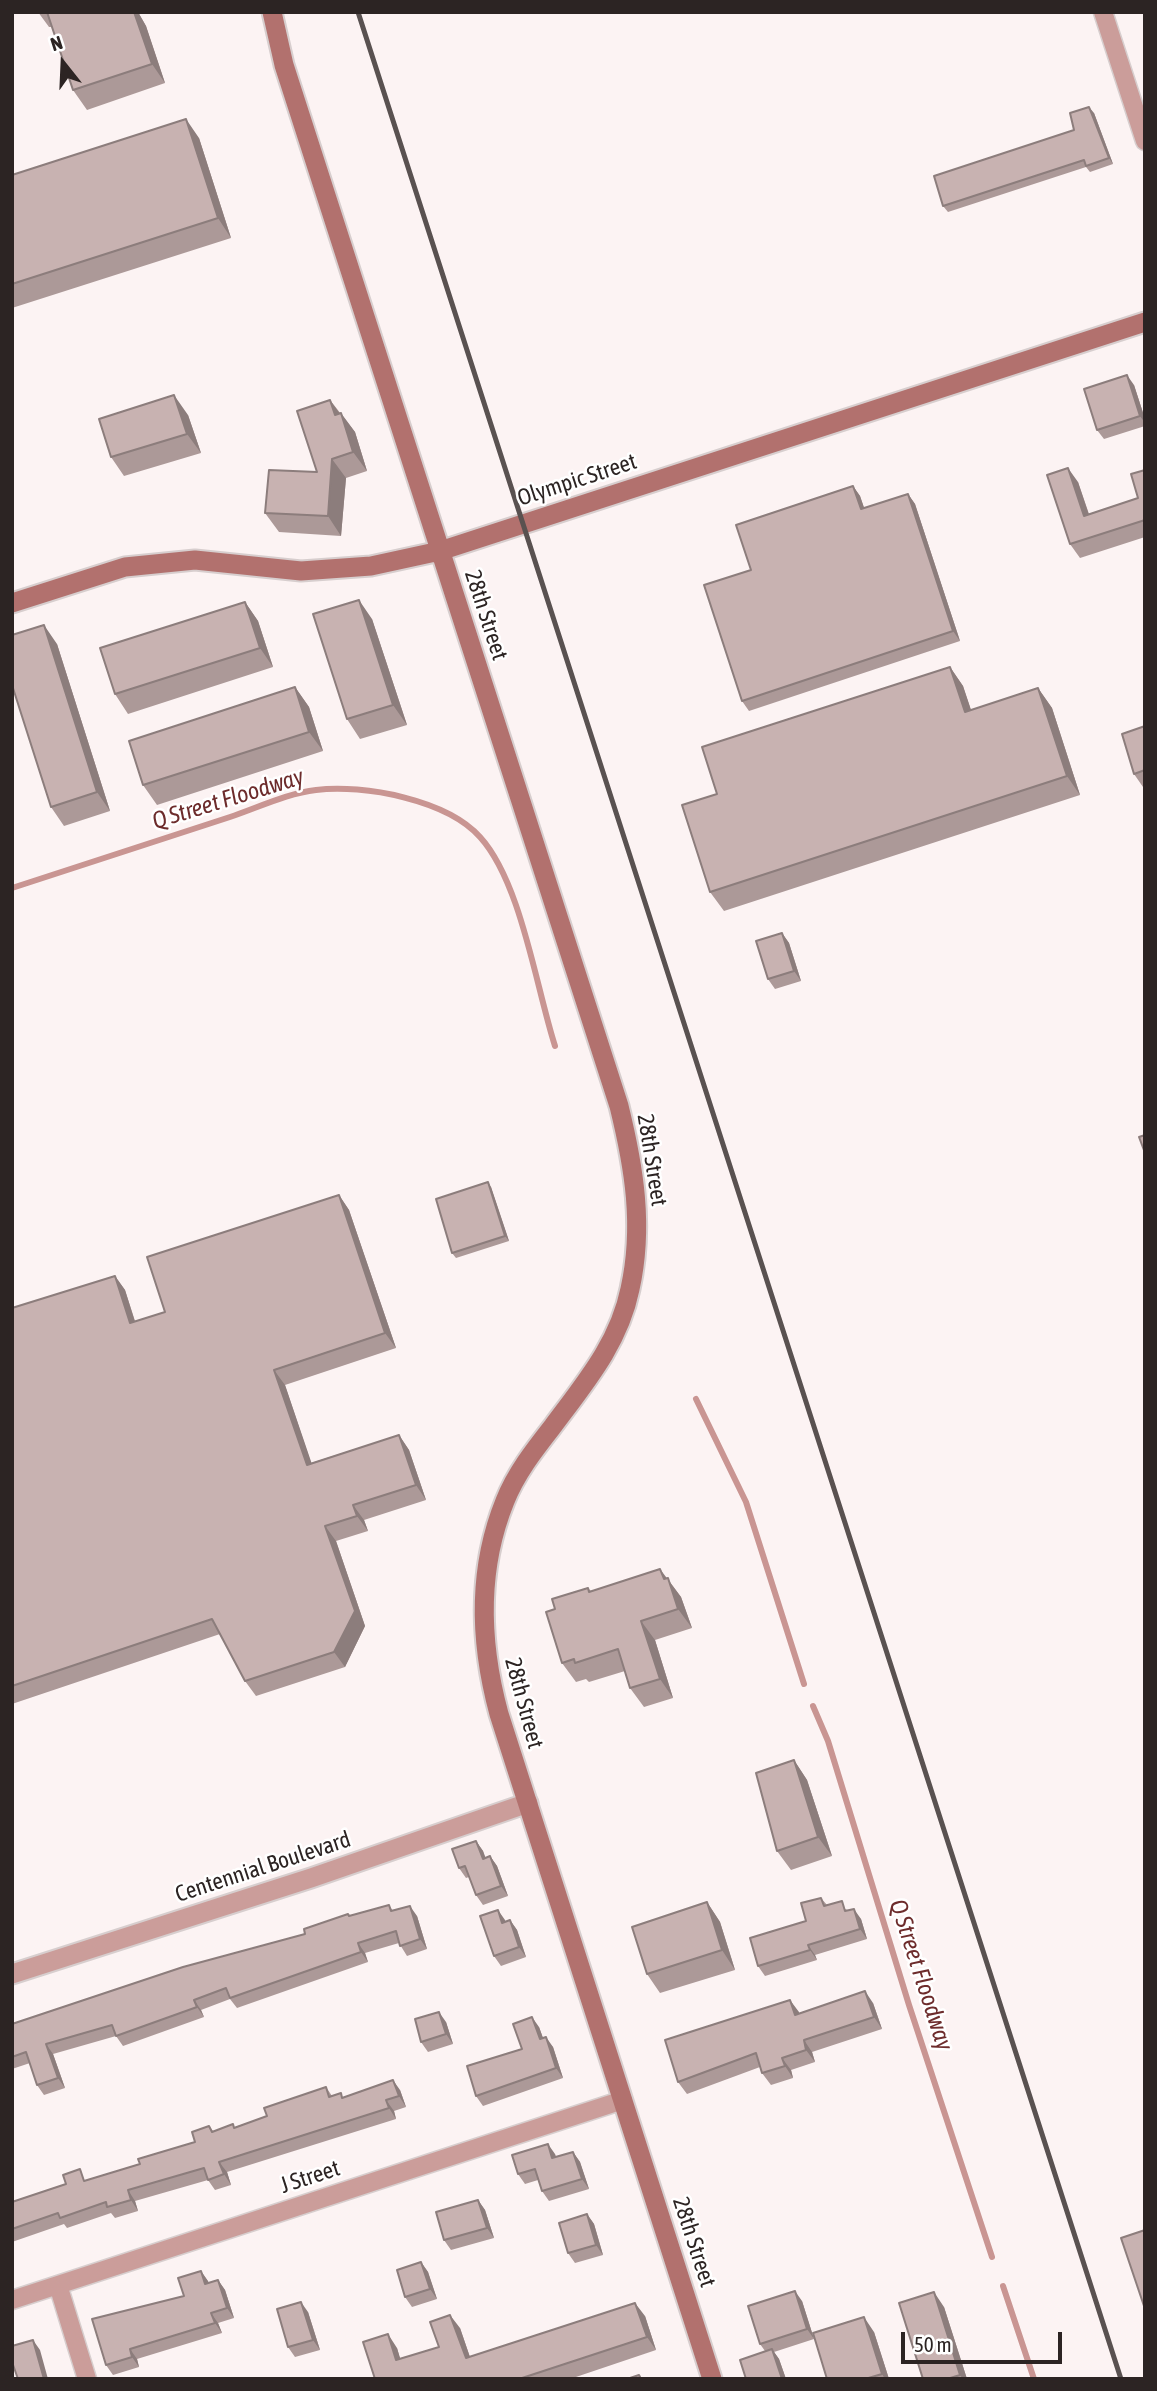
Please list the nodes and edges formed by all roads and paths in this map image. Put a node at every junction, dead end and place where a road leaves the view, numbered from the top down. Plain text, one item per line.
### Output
1 (272, 12) edge
2 (1103, 12) edge
3 (1145, 141) edge
4 (1145, 322) edge
5 (440, 551) junction
6 (12, 603) edge
7 (528, 1804) junction
8 (12, 1974) edge
9 (623, 2100) junction
10 (58, 2285) junction
11 (12, 2300) edge
12 (87, 2379) edge
13 (712, 2379) edge

1 - 5 main road, 28th Street
2 - 3 street
4 - 5 main road, Olympic Street
5 - 6 main road, Olympic Street
5 - 7 main road, 28th Street
7 - 8 street, Centennial Boulevard
7 - 9 main road, 28th Street
9 - 10 street, J Street
9 - 13 main road, 28th Street
10 - 11 street, J Street
10 - 12 street

